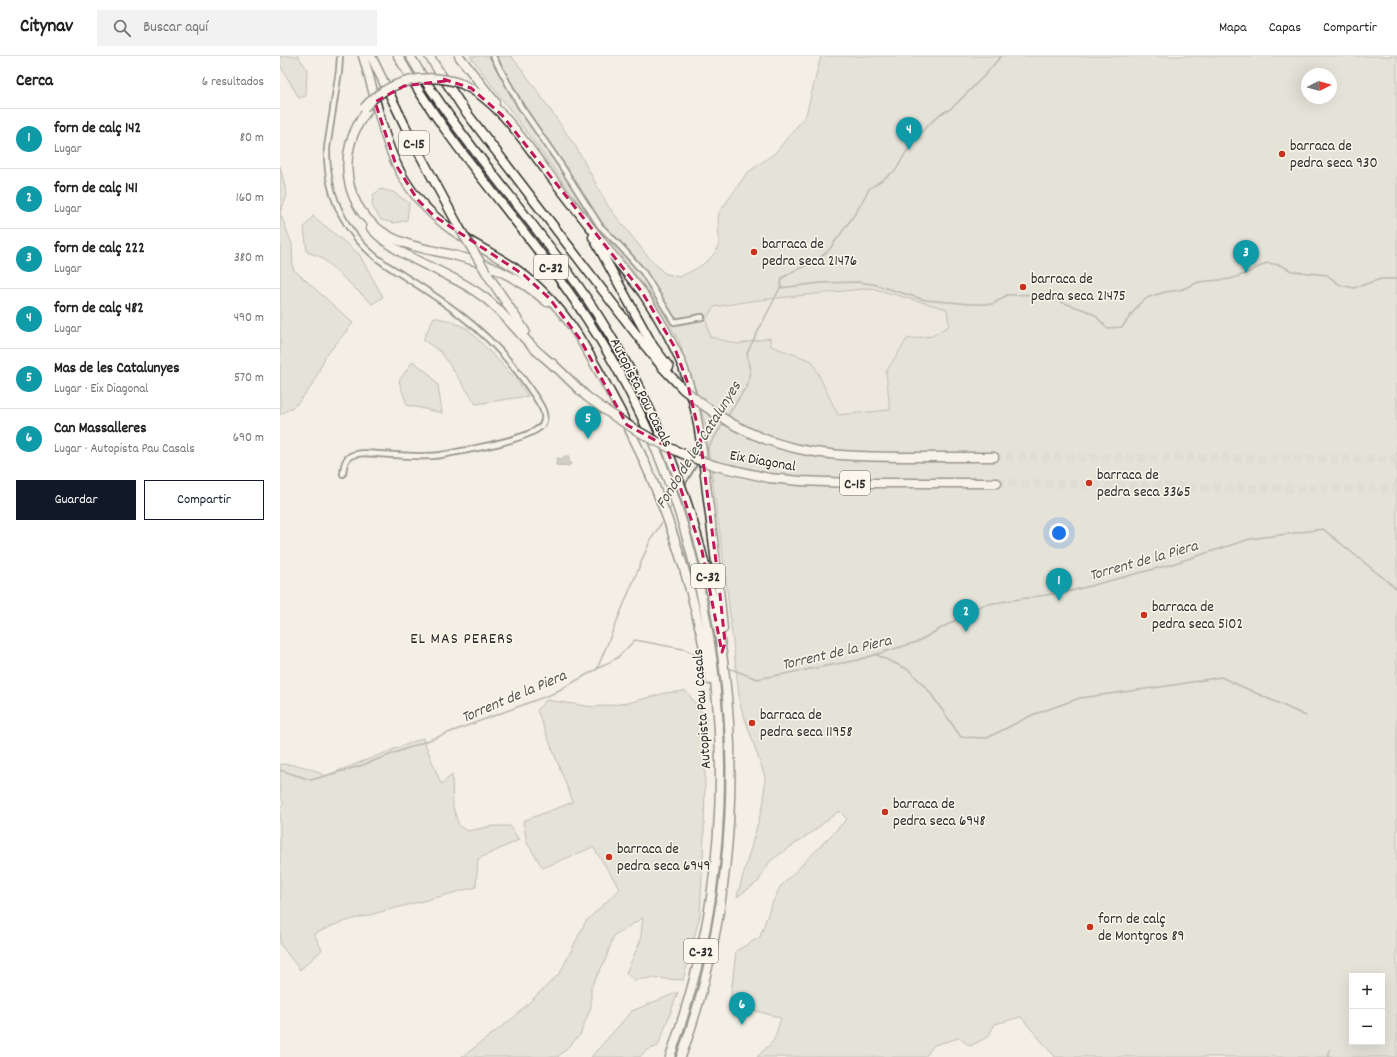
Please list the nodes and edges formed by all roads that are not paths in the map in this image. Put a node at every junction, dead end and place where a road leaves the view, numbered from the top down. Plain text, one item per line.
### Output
1 (340, 56) edge
2 (362, 56) edge
3 (371, 56) edge
4 (398, 56) edge
5 (410, 56) edge
6 (429, 56) edge
7 (460, 56) edge
8 (493, 56) edge
9 (462, 86) junction
10 (365, 109) junction
11 (530, 149) junction
12 (702, 317) dead end
13 (555, 367) junction
14 (675, 380) junction
15 (610, 391) junction
16 (994, 457) tunnel mouth
17 (343, 474) dead end
18 (997, 483) tunnel mouth
19 (722, 652) junction
20 (710, 661) junction
21 (670, 1057) edge
22 (681, 1057) edge

1 - 17 street
2 - 15 highway
3 - 13 highway, C-15, bridge
4 - 20 highway, Autopista Pau Casals / C-32
5 - 19 highway, Autopista Pau Casals / C-32
6 - 14 highway, C-15
7 - 11 highway
8 - 12 street
9 - 10 highway
9 - 11 highway
9 - 14 highway
10 - 13 highway
10 - 15 highway
11 - 19 highway
13 - 18 highway, Eix Diagonal / C-15, bridge
14 - 16 highway, Eix Diagonal / C-15, bridge
15 - 20 highway
19 - 22 highway, Autopista Pau Casals / C-32
20 - 21 highway, C-32

